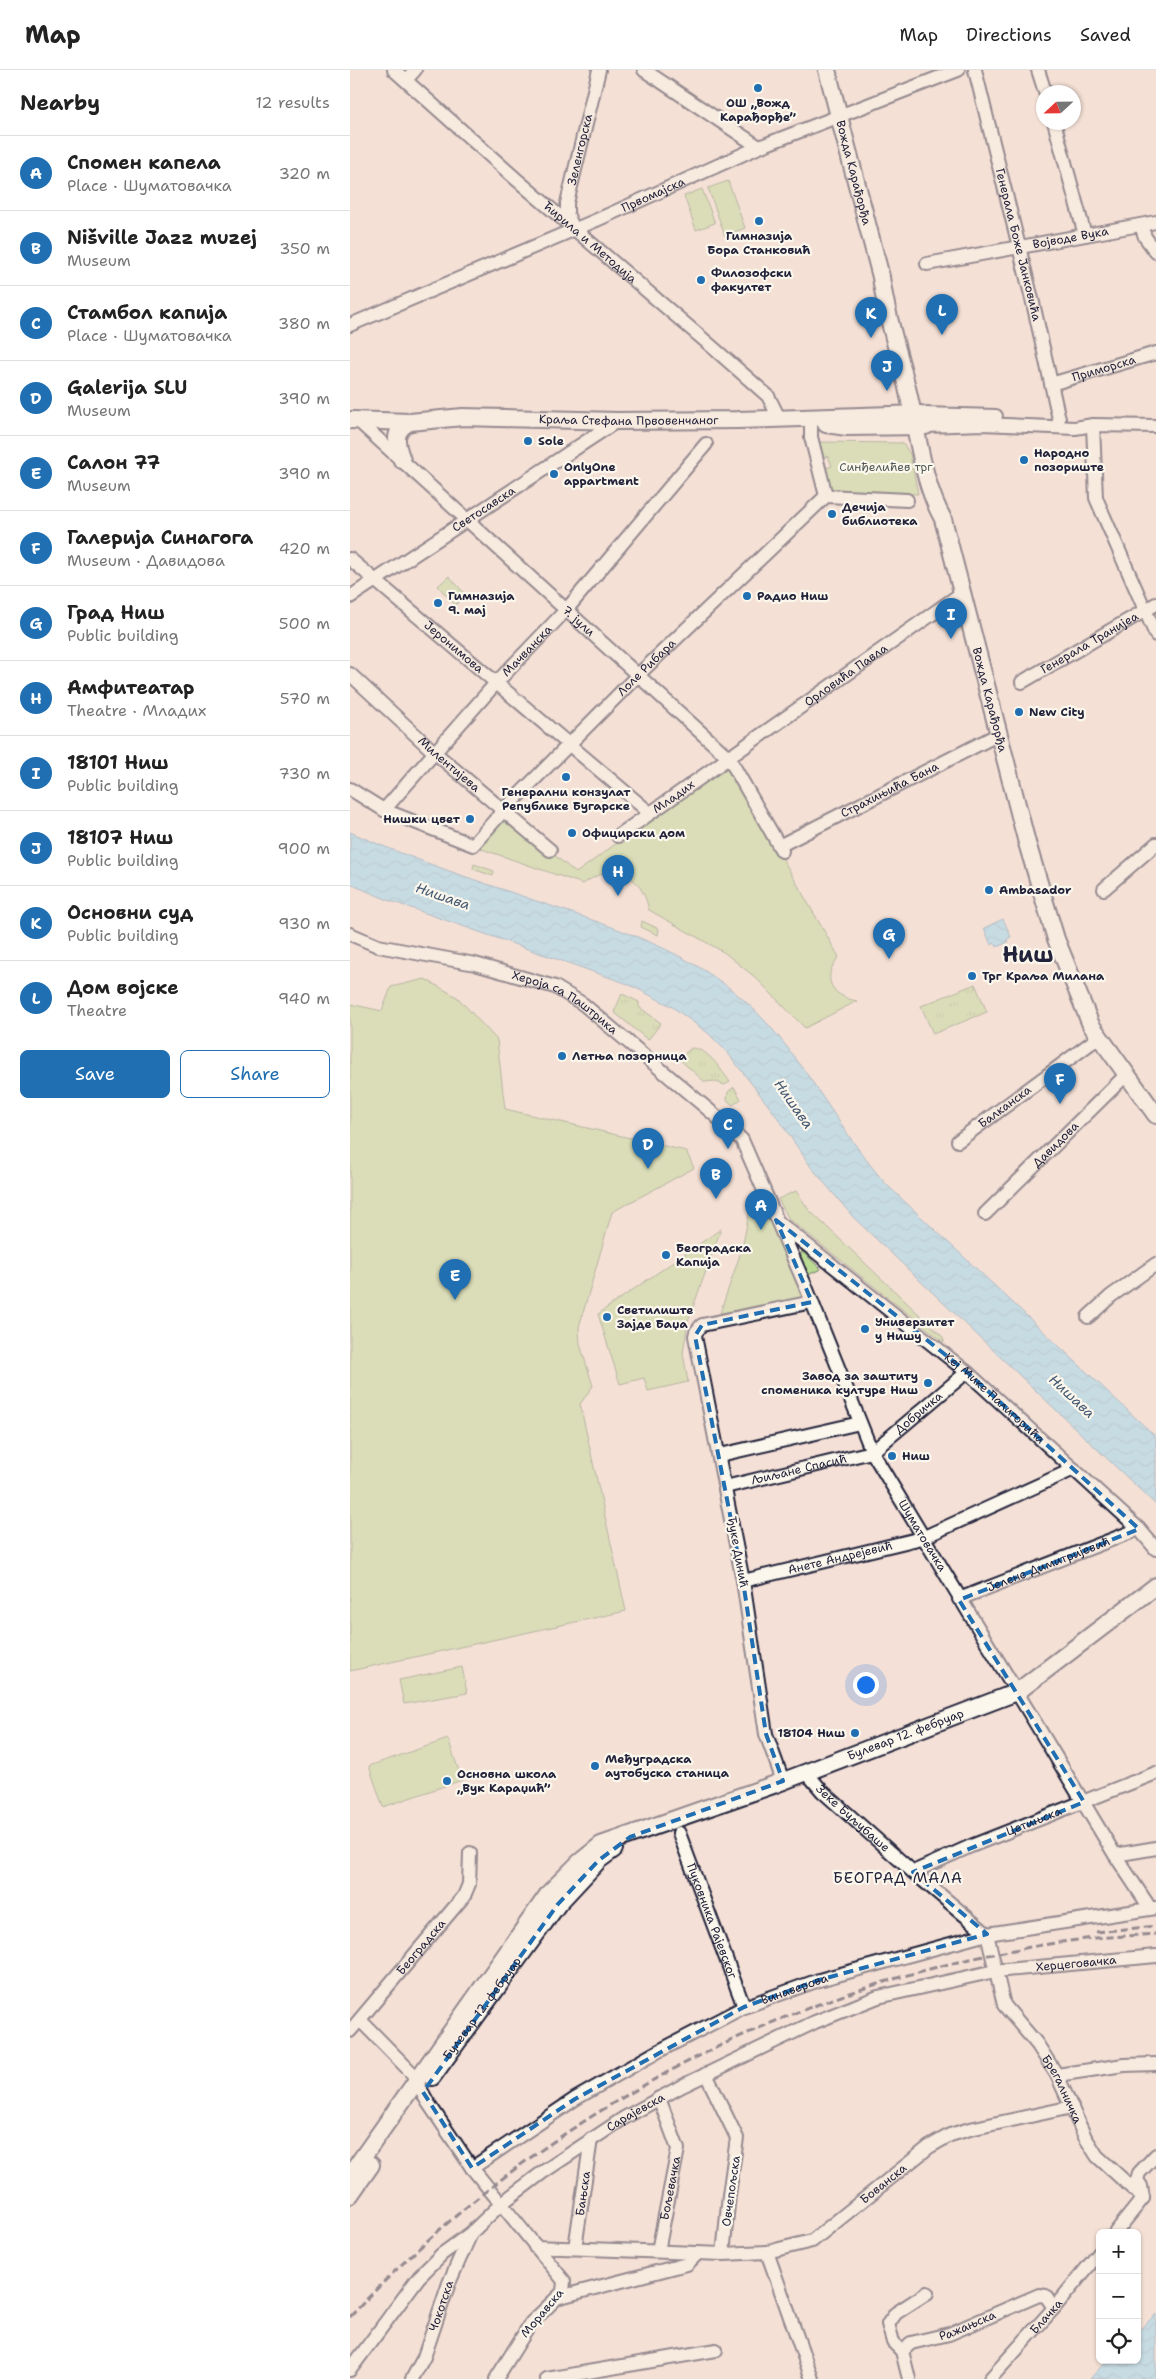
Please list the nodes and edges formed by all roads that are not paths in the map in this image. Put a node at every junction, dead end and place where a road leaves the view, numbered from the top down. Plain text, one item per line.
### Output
1 (394, 70) edge
2 (415, 70) edge
3 (600, 70) edge
4 (644, 70) edge
5 (827, 70) edge
6 (958, 70) edge
7 (975, 70) edge
8 (1038, 70) edge
9 (406, 80) junction
10 (1043, 85) edge
11 (839, 115) junction
12 (1056, 130) edge
13 (759, 147) junction
14 (1156, 222) edge
15 (1141, 225) junction
16 (574, 229) junction
17 (1085, 235) junction
18 (1019, 247) junction
19 (1156, 252) edge
20 (927, 264) dead end
21 (350, 323) edge
22 (1156, 353) edge
23 (1051, 384) junction
24 (352, 415) edge
25 (463, 417) junction
26 (1059, 419) junction
27 (787, 420) junction
28 (919, 420) junction
29 (617, 421) junction
30 (410, 422) junction
31 (811, 422) junction
32 (1093, 425) junction
33 (1156, 426) edge
34 (706, 444) dead end
35 (402, 460) junction
36 (826, 496) junction
37 (907, 500) dead end
38 (468, 519) junction
39 (350, 559) edge
40 (375, 580) junction
41 (962, 593) junction
42 (350, 597) edge
43 (1150, 607) edge
44 (567, 609) junction
45 (1156, 635) edge
46 (350, 674) edge
47 (639, 674) junction
48 (1022, 682) dead end
49 (496, 683) junction
50 (999, 734) junction
51 (568, 745) junction
52 (434, 752) junction
53 (729, 758) junction
54 (350, 789) edge
55 (384, 810) junction
56 (503, 811) junction
57 (650, 813) junction
58 (618, 836) dead end
59 (1156, 844) edge
60 (781, 848) joint
61 (550, 850) dead end
62 (1104, 888) dead end
63 (350, 934) edge
64 (1099, 1037) junction
65 (1126, 1075) junction
66 (1156, 1115) edge
67 (742, 1140) joint
68 (958, 1141) dead end
69 (985, 1214) dead end
70 (776, 1220) junction
71 (1156, 1264) edge
72 (812, 1302) junction
73 (1088, 1317) dead end
74 (967, 1372) junction
75 (860, 1424) junction
76 (872, 1452) junction
77 (720, 1455) junction
78 (1074, 1469) junction
79 (726, 1487) junction
80 (1139, 1529) junction
81 (922, 1538) junction
82 (1156, 1549) edge
83 (743, 1581) junction
84 (1156, 1586) edge
85 (960, 1600) junction
86 (1017, 1692) junction
87 (806, 1772) junction
88 (1156, 1773) edge
89 (783, 1781) junction
90 (1084, 1802) junction
91 (679, 1833) dead end
92 (1156, 1848) edge
93 (470, 1853) dead end
94 (1115, 1855) junction
95 (913, 1872) junction
96 (1153, 1908) edge
97 (988, 1934) junction
98 (1156, 1956) edge
99 (996, 1972) junction
100 (744, 2008) junction
101 (360, 2020) junction
102 (350, 2031) edge
103 (1156, 2064) edge
104 (706, 2074) junction
105 (1057, 2075) junction
106 (420, 2086) junction
107 (659, 2098) junction
108 (1072, 2107) junction
109 (591, 2139) junction
110 (1156, 2155) edge
111 (472, 2168) junction
112 (350, 2175) edge
113 (350, 2195) edge
114 (1143, 2198) junction
115 (502, 2203) junction
116 (1118, 2229) edge
117 (471, 2233) junction
118 (535, 2247) junction
119 (575, 2248) junction
120 (658, 2251) junction
121 (767, 2252) junction
122 (698, 2253) junction
123 (723, 2254) junction
124 (1096, 2257) edge
125 (927, 2293) dead end
126 (560, 2297) junction
127 (1054, 2308) junction
128 (716, 2350) dead end
129 (902, 2350) junction
130 (350, 2370) edge
131 (412, 2379) edge
132 (496, 2379) edge
133 (547, 2379) edge
134 (812, 2379) edge
135 (909, 2379) edge
136 (990, 2379) edge

1 - 9 street, Ћирила и Методија
2 - 9 street
3 - 16 street, Зеленгорска
4 - 13 street
5 - 11 main road, Вожда Карађорђа
6 - 11 street, Првомајска
7 - 18 street, Генерала Боже Јанковића
8 - 10 street
9 - 16 street, Ћирила и Методија
11 - 13 street, Првомајска
11 - 28 main road, Вожда Карађорђа
12 - 17 street
13 - 16 street, Првомајска
14 - 15 street, Војводе Вука
15 - 17 street, Војводе Вука
15 - 19 street
16 - 21 street, Првомајска
16 - 27 street, Ћирила и Методија
17 - 18 street, Војводе Вука
18 - 20 street, Војводе Вука
18 - 23 street, Генерала Боже Јанковића
22 - 23 street, Приморска
23 - 26 street, Генерала Боже Јанковића
24 - 25 main road, Краља Стефана Првовенчаног
24 - 30 main road, Краља Стефана Првовенчаног
24 - 35 street, 7. јули
25 - 29 main road, Краља Стефана Првовенчаног
25 - 30 main road, Краља Стефана Првовенчаног
26 - 28 street
26 - 32 street
27 - 28 main road, Краља Стефана Првовенчаног
27 - 29 main road, Краља Стефана Првовенчаног
27 - 31 main road, Краља Стефана Првовенчаног
28 - 31 main road, Краља Стефана Првовенчаног
28 - 32 street
28 - 41 main road, Вожда Карађорђа
29 - 38 street, Светосавска
30 - 35 main road
31 - 36 street
32 - 33 street
32 - 43 street
34 - 44 street, Мачванска
35 - 38 street, 7. јули
36 - 37 street
36 - 47 street, Лоле Рибара
38 - 40 street, Светосавска
38 - 44 street, 7. јули
39 - 40 street, Јеронимова
40 - 42 street, Светосавска
40 - 49 street, Јеронимова
41 - 50 main road, Вожда Карађорђа
41 - 53 street, Орловића Павла
43 - 45 street
43 - 48 street, Генерала Транијеа
44 - 47 street, 7. јули
44 - 49 street, Мачванска
46 - 52 street, Милентијева
47 - 51 street, Лоле Рибара
47 - 53 street, 7. јули
49 - 51 street, Јеронимова
49 - 52 street, Мачванска
50 - 60 street, Страхињића Бана
50 - 64 main road, Вожда Карађорђа
51 - 56 street, Лоле Рибара
51 - 57 street, Јеронимова
52 - 55 street, Мачванска
52 - 56 street, Милентијева
53 - 57 street, Младих
53 - 60 street, 7. јули
54 - 55 street
55 - 56 street, Лоле Рибара
56 - 61 street, Милентијева
57 - 58 street, Младих
59 - 62 street
63 - 67 street, Хероја са Паштрика
64 - 65 main road
64 - 68 street, Балканска
65 - 66 main road
65 - 69 street, Давидова
67 - 70 street, Шуматовачка
70 - 72 street, Шуматовачка
70 - 74 street, Кеј Мике Палигорића
71 - 73 street
72 - 75 street, Шуматовачка
72 - 77 street, Ђуке Динић
74 - 76 street, Добричка
74 - 78 street, Кеј Мике Палигорића
75 - 76 street, Шуматовачка
75 - 77 street
76 - 79 street, Љиљане Спасић
76 - 81 street, Шуматовачка
77 - 79 street, Ђуке Динић
78 - 80 street, Кеј Мике Палигорића
78 - 81 street, Анете Андрејевић
79 - 83 street, Ђуке Динић
80 - 82 street, Кеј Мике Палигорића
80 - 85 street, Јелене Димитријевић
81 - 83 street, Анете Андрејевић
81 - 85 street, Шуматовачка
83 - 89 street, Ђуке Динић
84 - 86 main road, Булевар 12. фебруар
85 - 86 street, Шуматовачка
86 - 87 main road, Булевар 12. фебруар
86 - 90 street, Шуматовачка
87 - 89 main road, Булевар 12. фебруар
87 - 95 street, Зеке Буљубаше
88 - 90 street, Цетињска
89 - 106 main road, Булевар 12. фебруар
90 - 94 street, Шуматовачка
90 - 95 street, Цетињска
91 - 100 street, Пуковника Рајевског
92 - 94 street
93 - 101 street, Београдска
94 - 96 street, Шуматовачка
95 - 97 street, Зеке Буљубаше
96 - 97 street, Винаверова
97 - 99 street
97 - 100 street, Винаверова
98 - 99 street, Херцеговачка
99 - 104 street, Сарајевска
99 - 105 street, Брегалничка
100 - 111 street, Винаверова
101 - 102 street, Београдска
101 - 106 street, Моравска
103 - 105 street
104 - 107 street, Сарајевска
104 - 123 street, Овчепољска
105 - 108 street, Брегалничка
106 - 111 street, Моравска
106 - 112 main road, Булевар 12. фебруар
106 - 113 main road, Булевар 12. фебруар
107 - 109 street, Сарајевска
107 - 120 street, Бољевачка
108 - 114 street, Брегалничка
108 - 121 street, Бованска
109 - 115 street, Сарајевска
109 - 119 street, Бањска
110 - 114 street
111 - 115 street, Моравска
114 - 116 street
115 - 117 street, Сарајевска
115 - 118 street, Моравска
117 - 130 street, Сарајевска
117 - 131 street, Чокотска
118 - 119 street, Бованска
118 - 126 street, Моравска
119 - 120 street, Бованска
120 - 122 street, Бованска
121 - 123 street, Бованска
121 - 134 street
122 - 123 street, Бованска
122 - 126 street
124 - 127 street, Блачка
125 - 129 street
126 - 132 street, Моравска
127 - 129 street, Ражањска
127 - 136 street, Блачка
128 - 133 street
129 - 135 street

